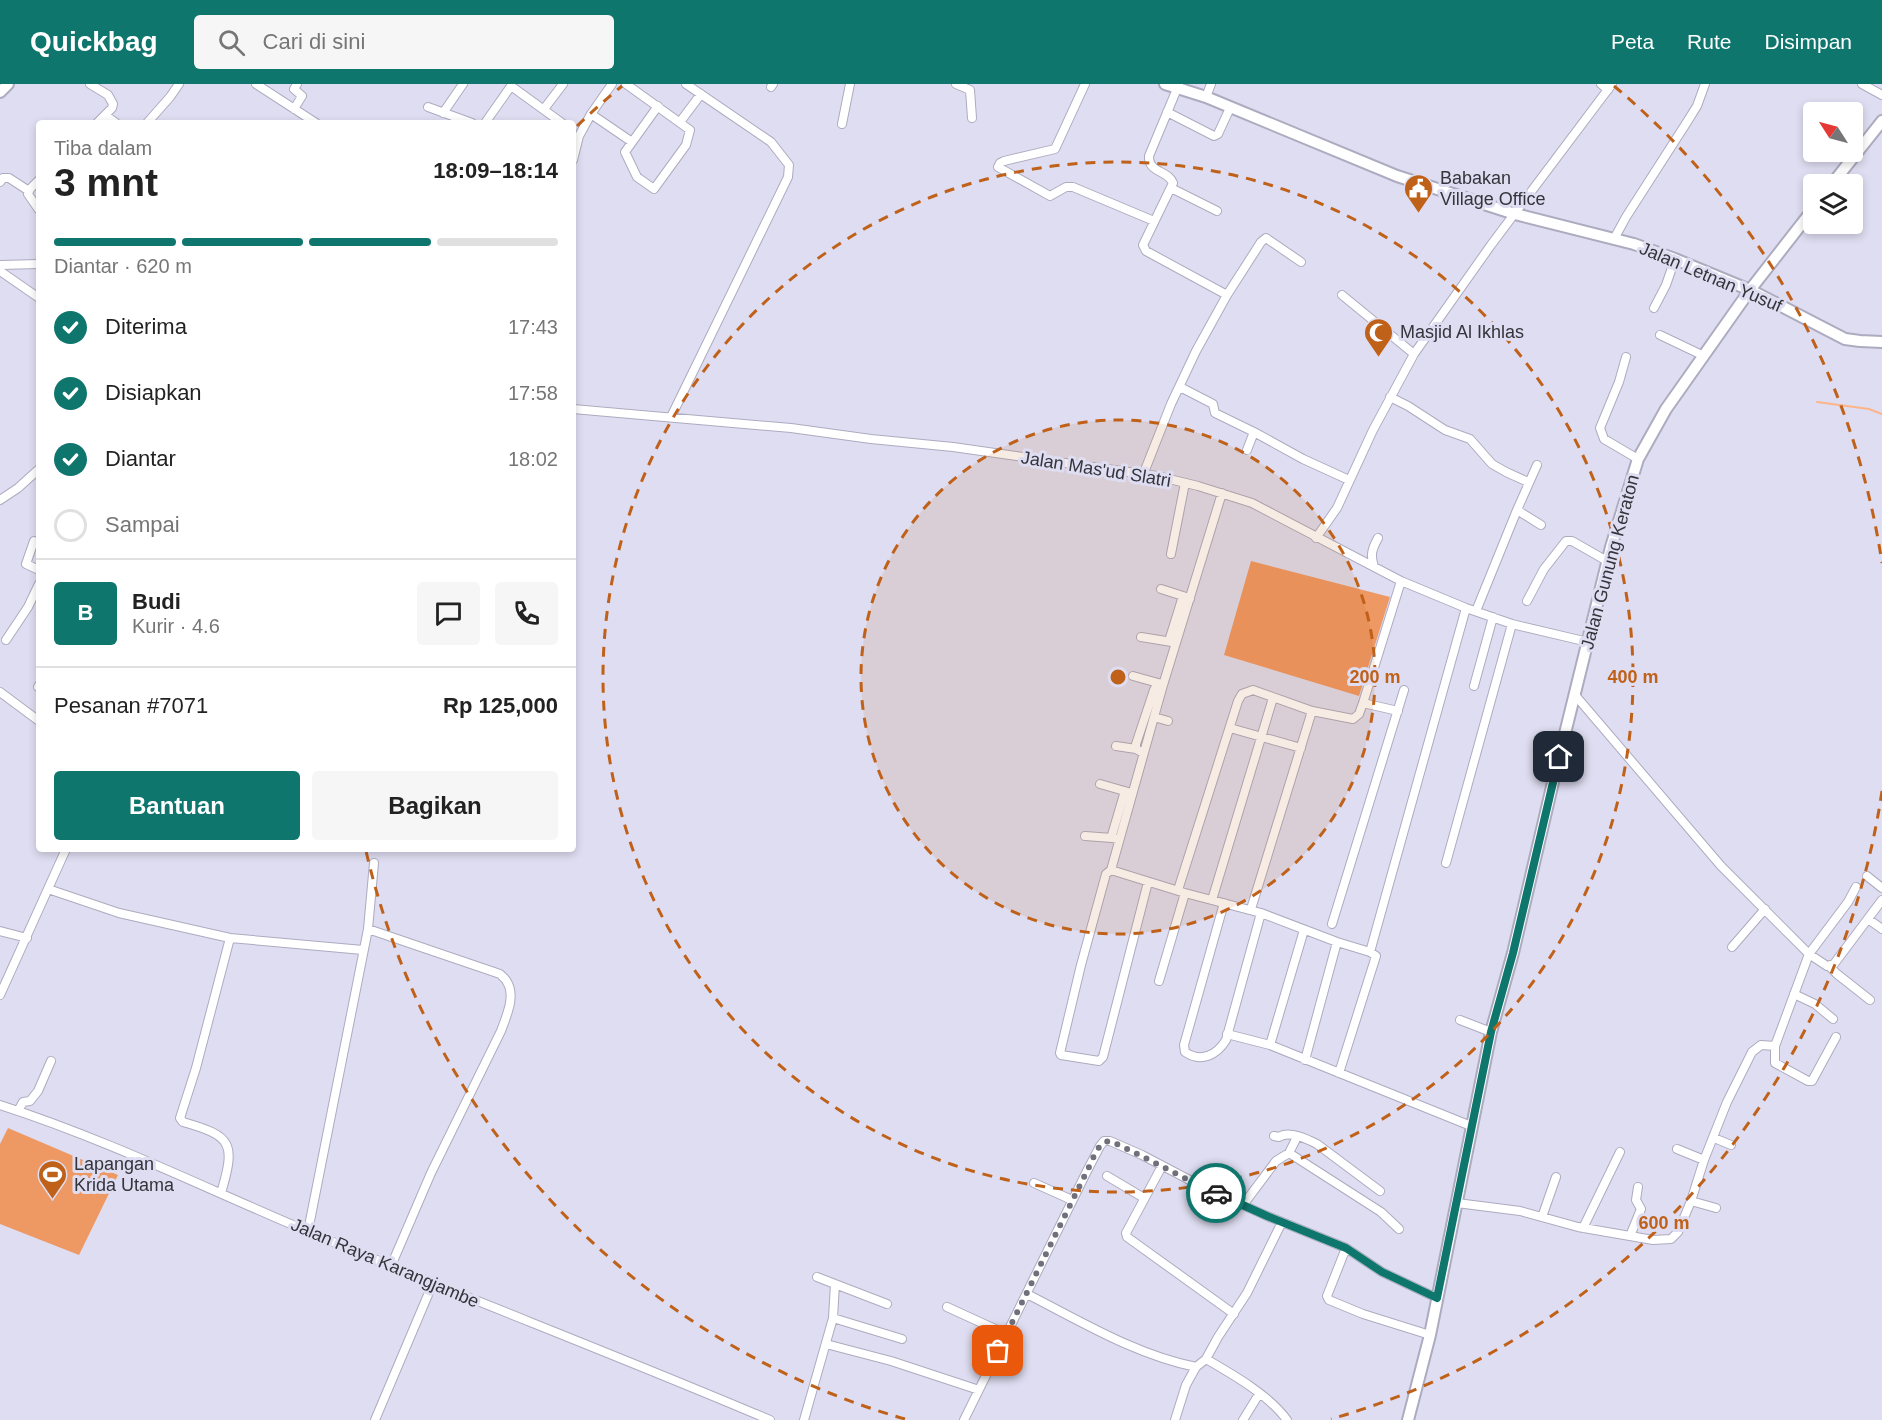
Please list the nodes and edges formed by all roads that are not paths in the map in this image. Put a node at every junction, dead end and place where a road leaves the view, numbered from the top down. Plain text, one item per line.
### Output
1 (8, 84) edge
2 (90, 84) edge
3 (256, 84) edge
4 (298, 84) edge
5 (463, 84) edge
6 (563, 84) edge
7 (612, 84) edge
8 (626, 84) edge
9 (686, 84) edge
10 (850, 84) edge
11 (956, 84) edge
12 (1085, 84) edge
13 (1165, 84) edge
14 (1211, 84) edge
15 (1601, 84) edge
16 (1705, 84) edge
17 (1862, 84) edge
18 (178, 85) edge
19 (511, 85) edge
20 (1178, 86) edge
21 (973, 87) edge
22 (1610, 87) edge
23 (0, 92) edge
24 (701, 94) junction
25 (1882, 95) edge
26 (1206, 97) junction
27 (658, 106) junction
28 (428, 107) dead end
29 (1230, 108) junction
30 (294, 109) junction
31 (544, 110) junction
32 (1167, 112) junction
33 (443, 113) junction
34 (591, 114) junction
35 (105, 115) junction
36 (972, 118) dead end
37 (100, 120) edge
38 (112, 120) edge
39 (149, 120) edge
40 (311, 120) edge
41 (463, 120) edge
42 (487, 120) edge
43 (551, 120) edge
44 (1882, 121) edge
45 (680, 123) junction
46 (842, 124) dead end
47 (576, 133) edge
48 (632, 142) junction
49 (576, 148) edge
50 (1840, 174) edge
51 (0, 182) edge
52 (36, 183) edge
53 (1171, 188) junction
54 (29, 191) junction
55 (36, 206) edge
56 (1217, 211) dead end
57 (1515, 214) junction
58 (1154, 221) junction
59 (1803, 222) edge
60 (1614, 239) junction
61 (1675, 258) junction
62 (1301, 262) dead end
63 (36, 264) edge
64 (0, 265) edge
65 (0, 271) edge
66 (1750, 290) junction
67 (1227, 295) junction
68 (1342, 295) dead end
69 (36, 296) edge
70 (1654, 308) dead end
71 (1660, 335) dead end
72 (1882, 342) edge
73 (1414, 354) junction
74 (1704, 356) junction
75 (1626, 357) dead end
76 (1180, 387) junction
77 (1390, 397) junction
78 (576, 409) edge
79 (670, 417) junction
80 (1254, 432) junction
81 (1247, 450) dead end
82 (1638, 459) junction
83 (1537, 465) dead end
84 (36, 472) edge
85 (1143, 475) junction
86 (1348, 480) junction
87 (1528, 482) junction
88 (1185, 483) junction
89 (1222, 493) junction
90 (0, 500) edge
91 (1517, 510) junction
92 (1541, 525) dead end
93 (1316, 538) junction
94 (1378, 538) dead end
95 (34, 541) dead end
96 (1171, 554) dead end
97 (1607, 561) junction
98 (1374, 567) junction
99 (36, 569) edge
100 (1401, 581) junction
101 (1161, 589) dead end
102 (36, 590) edge
103 (1186, 597) junction
104 (1527, 601) dead end
105 (1466, 608) junction
106 (1476, 611) junction
107 (1493, 617) junction
108 (1512, 624) junction
109 (1141, 637) dead end
110 (6, 640) dead end
111 (1173, 642) junction
112 (1588, 642) junction
113 (1133, 676) dead end
114 (1160, 684) junction
115 (1474, 686) dead end
116 (1404, 690) dead end
117 (0, 692) edge
118 (1575, 695) junction
119 (1273, 698) junction
120 (1363, 703) junction
121 (1312, 711) junction
122 (1398, 711) junction
123 (1154, 717) junction
124 (36, 719) edge
125 (1168, 721) dead end
126 (1230, 728) junction
127 (1261, 737) junction
128 (1116, 746) dead end
129 (1301, 748) junction
130 (1139, 751) junction
131 (1100, 784) dead end
132 (1128, 792) junction
133 (1084, 836) dead end
134 (1115, 838) junction
135 (65, 852) edge
136 (374, 863) dead end
137 (1446, 863) dead end
138 (1111, 870) junction
139 (1868, 876) dead end
140 (1148, 882) junction
141 (1856, 887) dead end
142 (1882, 888) edge
143 (48, 889) junction
144 (1181, 892) junction
145 (1212, 900) junction
146 (1882, 900) edge
147 (1224, 903) junction
148 (1251, 909) junction
149 (1765, 909) junction
150 (1261, 913) junction
151 (1868, 919) junction
152 (1332, 924) dead end
153 (368, 929) junction
154 (1882, 929) edge
155 (1304, 930) junction
156 (0, 931) edge
157 (27, 938) junction
158 (230, 938) junction
159 (1337, 942) junction
160 (1732, 947) dead end
161 (363, 950) junction
162 (1370, 952) junction
163 (1809, 954) junction
164 (1829, 966) junction
165 (1159, 981) dead end
166 (1794, 994) junction
167 (0, 995) edge
168 (1870, 1000) dead end
169 (1833, 1019) dead end
170 (1460, 1020) dead end
171 (1491, 1032) junction
172 (1227, 1034) junction
173 (1836, 1037) dead end
174 (1270, 1046) junction
175 (1775, 1046) junction
176 (1305, 1060) junction
177 (51, 1061) dead end
178 (1339, 1073) junction
179 (0, 1106) edge
180 (18, 1111) junction
181 (1471, 1126) junction
182 (1274, 1136) dead end
183 (1297, 1137) junction
184 (1714, 1138) junction
185 (1731, 1145) dead end
186 (1677, 1149) dead end
187 (1620, 1152) dead end
188 (1289, 1154) junction
189 (1704, 1160) junction
190 (1162, 1166) junction
191 (1107, 1176) dead end
192 (1556, 1177) dead end
193 (1034, 1183) dead end
194 (1638, 1187) dead end
195 (1380, 1191) dead end
196 (221, 1193) junction
197 (1144, 1198) junction
198 (1072, 1200) junction
199 (1691, 1201) junction
200 (1457, 1203) junction
201 (1244, 1205) junction
202 (1716, 1208) dead end
203 (1542, 1217) junction
204 (1282, 1222) junction
205 (1583, 1228) junction
206 (1399, 1229) dead end
207 (308, 1231) junction
208 (1630, 1236) junction
209 (1346, 1248) junction
210 (391, 1266) junction
211 (817, 1276) dead end
212 (433, 1283) junction
213 (835, 1284) junction
214 (1027, 1294) junction
215 (1437, 1298) junction
216 (887, 1304) dead end
217 (947, 1307) dead end
218 (1234, 1314) junction
219 (833, 1318) junction
220 (1006, 1334) junction
221 (1430, 1335) junction
222 (902, 1339) dead end
223 (826, 1344) junction
224 (1206, 1359) junction
225 (1196, 1367) junction
226 (979, 1390) junction
227 (1259, 1394) junction
228 (1285, 1419) edge
229 (375, 1420) edge
230 (770, 1420) edge
231 (804, 1420) edge
232 (964, 1420) edge
233 (1175, 1420) edge
234 (1243, 1420) edge
235 (1408, 1420) edge

1 - 23 street
2 - 35 street
3 - 30 street
4 - 30 street
5 - 33 street
6 - 31 street
7 - 34 street
8 - 27 street
9 - 24 street
10 - 46 street
11 - 21 street
12 - 58 street
13 - 20 street, Jalan Letnan Yusuf
14 - 26 street
15 - 22 street
16 - 60 street
17 - 25 street
18 - 39 street
19 - 31 street
19 - 42 street
20 - 26 street, Jalan Letnan Yusuf
20 - 32 street
21 - 36 street
22 - 57 street
24 - 45 street
24 - 79 street
26 - 29 street, Jalan Letnan Yusuf
27 - 45 street
27 - 48 street
28 - 33 street
29 - 32 street
29 - 57 street, Jalan Letnan Yusuf
30 - 40 street
31 - 43 street
32 - 53 street
33 - 41 street
34 - 47 street
34 - 48 street
35 - 37 street
35 - 38 street
44 - 50 street
45 - 48 street
47 - 49 street
51 - 54 street
52 - 54 street
53 - 56 street
53 - 58 street
54 - 55 street
57 - 60 street, Jalan Letnan Yusuf
57 - 73 street
58 - 67 street
59 - 66 street, Jalan Gunung Keraton
60 - 61 street, Jalan Letnan Yusuf
61 - 66 street, Jalan Letnan Yusuf
61 - 70 street
62 - 67 street
63 - 64 street
65 - 69 street
66 - 72 street, Jalan Letnan Yusuf
66 - 74 street, Jalan Gunung Keraton
67 - 76 street
68 - 73 street
71 - 74 street
73 - 77 street
74 - 82 street, Jalan Gunung Keraton
75 - 82 street
76 - 80 street
76 - 85 street
77 - 86 street
77 - 87 street
78 - 79 street, Jalan Mas'ud Slatri
79 - 85 street, Jalan Mas'ud Slatri
80 - 81 street
80 - 86 street
82 - 97 street, Jalan Gunung Keraton
83 - 87 street
84 - 90 street
85 - 88 street, Jalan Mas'ud Slatri
86 - 93 street
87 - 91 street
88 - 89 street, Jalan Mas'ud Slatri
88 - 96 street
89 - 93 street, Jalan Mas'ud Slatri
89 - 103 street
91 - 92 street
91 - 106 street
93 - 98 street, Jalan Mas'ud Slatri
94 - 98 street
95 - 99 street
97 - 104 street
97 - 112 street, Jalan Gunung Keraton
98 - 100 street, Jalan Mas'ud Slatri
100 - 105 street, Jalan Mas'ud Slatri
100 - 120 street
101 - 103 street
102 - 110 street
103 - 111 street
105 - 106 street, Jalan Mas'ud Slatri
105 - 162 street
106 - 107 street, Jalan Mas'ud Slatri
107 - 108 street, Jalan Mas'ud Slatri
107 - 115 street
108 - 112 street, Jalan Mas'ud Slatri
108 - 137 street
109 - 111 street
111 - 114 street
112 - 118 street, Jalan Gunung Keraton
113 - 114 street
114 - 123 street
114 - 130 street
116 - 122 street
117 - 124 street
118 - 149 street
118 - 171 street, Jalan Gunung Keraton
119 - 121 street
119 - 126 street
119 - 127 street
120 - 121 street
120 - 122 street
121 - 129 street
122 - 152 street
123 - 125 street
123 - 130 street
126 - 127 street
126 - 144 street
127 - 129 street
127 - 145 street
128 - 130 street
129 - 148 street
130 - 132 street
131 - 132 street
132 - 134 street
133 - 134 street
134 - 138 street
135 - 143 street
136 - 153 street
138 - 140 street
138 - 140 street
139 - 142 street
140 - 144 street
141 - 163 street
143 - 157 street
143 - 158 street
144 - 145 street
144 - 165 street
145 - 147 street
146 - 151 street
147 - 148 street
147 - 172 street
148 - 150 street
149 - 160 street
149 - 163 street
150 - 155 street
150 - 172 street
151 - 154 street
151 - 164 street
153 - 161 street
153 - 210 street
155 - 159 street
155 - 174 street
156 - 157 street
157 - 167 street
158 - 161 street
158 - 196 street
159 - 162 street
159 - 176 street
161 - 207 street
162 - 178 street
163 - 164 street
163 - 166 street
164 - 168 street
166 - 169 street
166 - 175 street
170 - 171 street
171 - 181 street, Jalan Gunung Keraton
172 - 174 street
173 - 175 street
174 - 176 street
175 - 184 street
176 - 178 street
177 - 180 street
178 - 181 street
179 - 180 street, Jalan Raya Karangjambe
180 - 196 street, Jalan Raya Karangjambe
181 - 200 street, Jalan Gunung Keraton
182 - 183 street
183 - 188 street
183 - 195 street
184 - 185 street
184 - 189 street
186 - 189 street
187 - 205 street
188 - 201 street
188 - 206 street
189 - 199 street
190 - 197 street
190 - 198 street
190 - 201 street
191 - 197 street
192 - 203 street
193 - 198 street
194 - 208 street
196 - 207 street, Jalan Raya Karangjambe
197 - 218 street
198 - 214 street
199 - 202 street
199 - 208 street
200 - 203 street
200 - 215 street, Jalan Gunung Keraton
201 - 204 street
203 - 205 street
204 - 209 street
204 - 218 street
205 - 208 street
207 - 210 street, Jalan Raya Karangjambe
209 - 215 street
209 - 221 street
210 - 212 street, Jalan Raya Karangjambe
211 - 213 street
212 - 229 street
212 - 230 street, Jalan Raya Karangjambe
213 - 216 street
213 - 219 street
214 - 220 street
214 - 225 street
215 - 221 street, Jalan Gunung Keraton
217 - 220 street
218 - 224 street
219 - 222 street
219 - 223 street
220 - 226 street
221 - 235 street, Jalan Gunung Keraton
223 - 226 street
223 - 231 street
224 - 225 street
224 - 227 street
225 - 233 street
226 - 232 street
227 - 228 street
227 - 234 street

